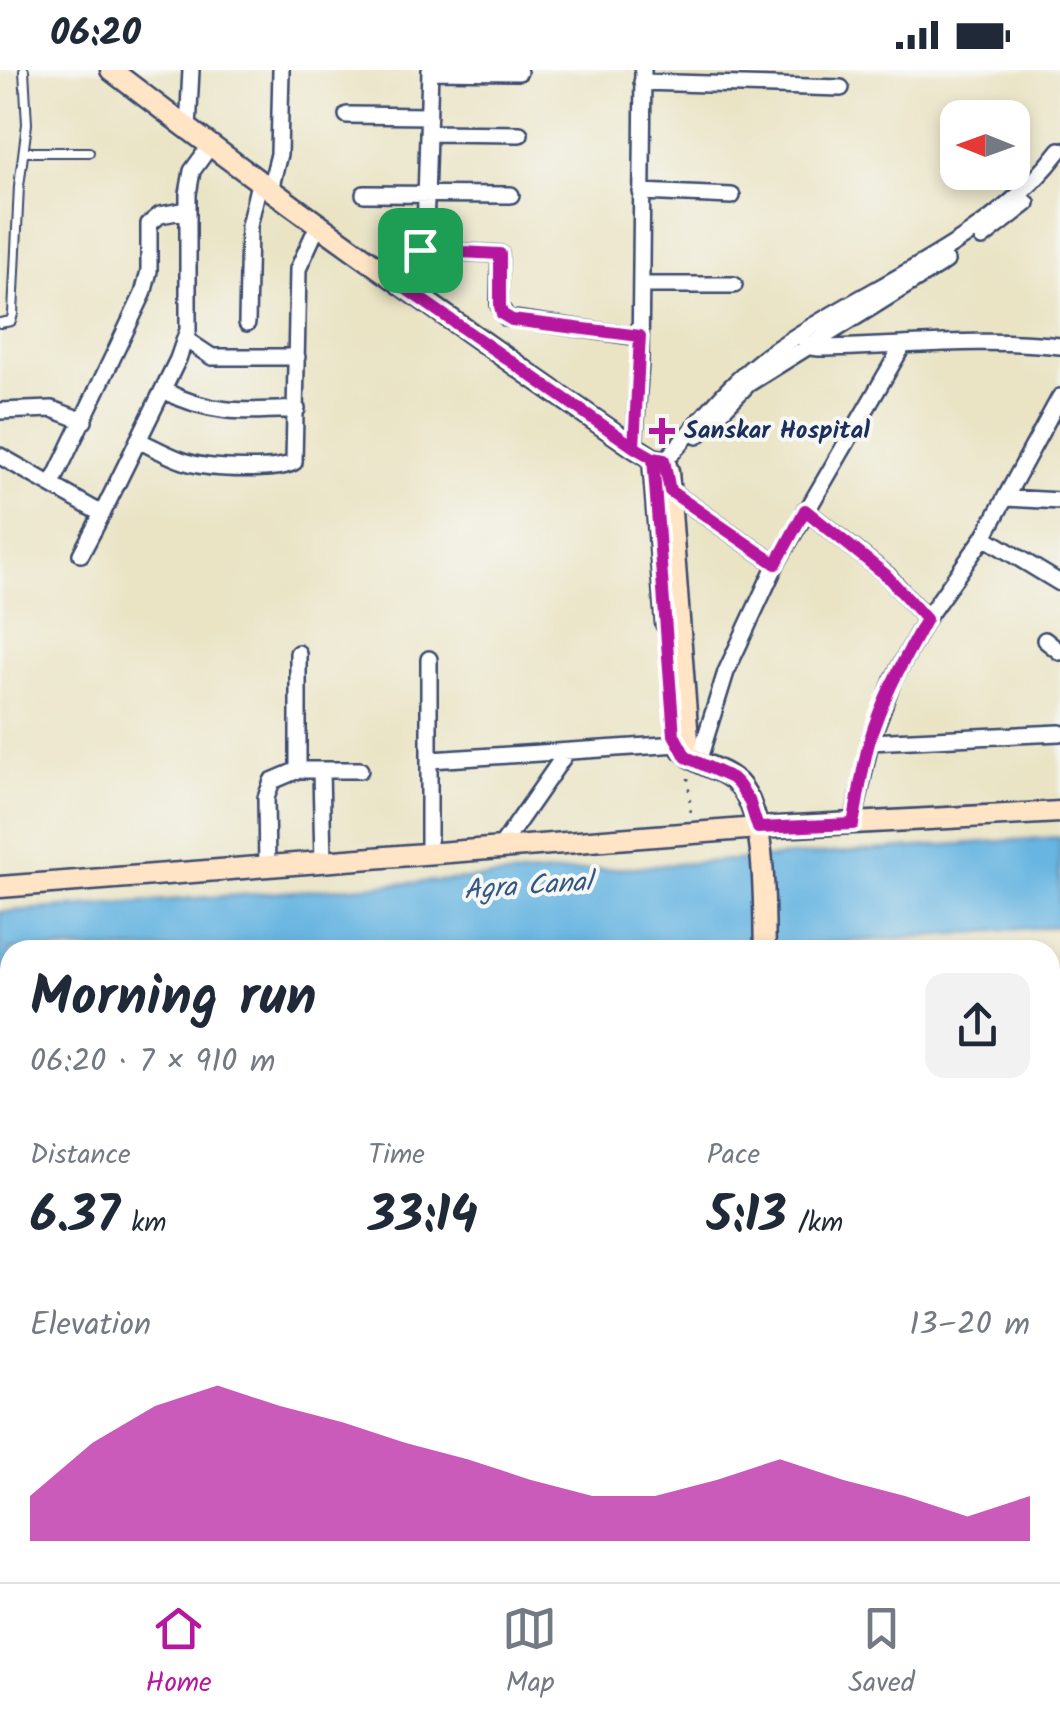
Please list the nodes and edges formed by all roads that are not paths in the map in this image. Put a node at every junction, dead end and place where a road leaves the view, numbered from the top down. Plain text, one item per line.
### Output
1 (24, 70) edge
2 (111, 70) edge
3 (191, 70) edge
4 (281, 70) edge
5 (430, 71) edge
6 (520, 72) edge
7 (642, 76) edge
8 (841, 88) dead end
9 (347, 116) dead end
10 (428, 124) junction
11 (188, 129) junction
12 (520, 134) dead end
13 (210, 146) junction
14 (1060, 150) edge
15 (26, 152) junction
16 (89, 152) dead end
17 (1056, 169) edge
18 (265, 186) junction
19 (641, 192) junction
20 (364, 194) dead end
21 (511, 195) dead end
22 (427, 196) junction
23 (732, 196) dead end
24 (188, 210) junction
25 (318, 225) junction
26 (420, 250) junction
27 (641, 284) junction
28 (734, 284) dead end
29 (402, 286) junction
30 (0, 322) edge
31 (248, 324) dead end
32 (640, 336) junction
33 (185, 339) junction
34 (803, 339) junction
35 (1060, 346) edge
36 (902, 347) junction
37 (297, 356) junction
38 (162, 390) junction
39 (1060, 397) edge
40 (297, 409) junction
41 (0, 410) edge
42 (84, 422) junction
43 (138, 440) junction
44 (634, 447) junction
45 (0, 456) edge
46 (661, 473) junction
47 (52, 484) junction
48 (1006, 498) junction
49 (1060, 501) edge
50 (805, 510) junction
51 (102, 514) junction
52 (984, 537) junction
53 (81, 554) dead end
54 (776, 564) junction
55 (1060, 583) edge
56 (926, 619) junction
57 (1044, 640) dead end
58 (1060, 652) edge
59 (298, 653) dead end
60 (430, 659) dead end
61 (1060, 733) edge
62 (870, 742) junction
63 (566, 753) junction
64 (686, 753) junction
65 (430, 760) junction
66 (298, 770) junction
67 (322, 770) junction
68 (360, 770) dead end
69 (1060, 812) edge
70 (853, 824) junction
71 (759, 838) junction
72 (500, 848) junction
73 (430, 854) junction
74 (323, 863) junction
75 (267, 868) junction
76 (0, 874) edge
77 (0, 887) edge
78 (765, 940) edge

1 - 15 lane
2 - 11 street
3 - 11 street
4 - 18 street
5 - 6 street
5 - 10 street
7 - 8 street
7 - 19 street
9 - 10 street
10 - 12 street
10 - 22 street
11 - 13 street
13 - 18 street
13 - 24 street
14 - 17 street
15 - 16 lane
15 - 30 lane
17 - 34 street
18 - 25 street
18 - 31 street
19 - 23 street
19 - 27 street
20 - 22 street
21 - 22 street
22 - 26 street
24 - 33 street
24 - 42 street
25 - 29 street
25 - 37 street
26 - 29 street
26 - 32 street
27 - 28 street
27 - 32 street
29 - 44 street
32 - 44 street
33 - 37 street
33 - 38 street
34 - 36 street
34 - 46 street
35 - 36 street
36 - 50 street
37 - 40 street
38 - 40 street
38 - 43 street
39 - 48 street
40 - 43 street
41 - 42 street
42 - 47 street
43 - 51 street
44 - 46 street
45 - 47 street
46 - 54 street
46 - 64 street
47 - 51 street
48 - 49 street
48 - 52 street
50 - 54 street
50 - 56 street
51 - 53 street
52 - 55 street
52 - 56 street
54 - 64 street
56 - 62 street
57 - 58 street
59 - 66 street
60 - 65 street
61 - 62 street
62 - 70 street
63 - 64 street
63 - 65 street
63 - 72 street
64 - 71 street
65 - 73 street
66 - 67 street
66 - 75 street
67 - 68 street
67 - 74 street
69 - 70 street
70 - 71 street
71 - 72 street
71 - 78 street
72 - 73 street
73 - 74 street
74 - 75 street
75 - 77 street
76 - 77 street

